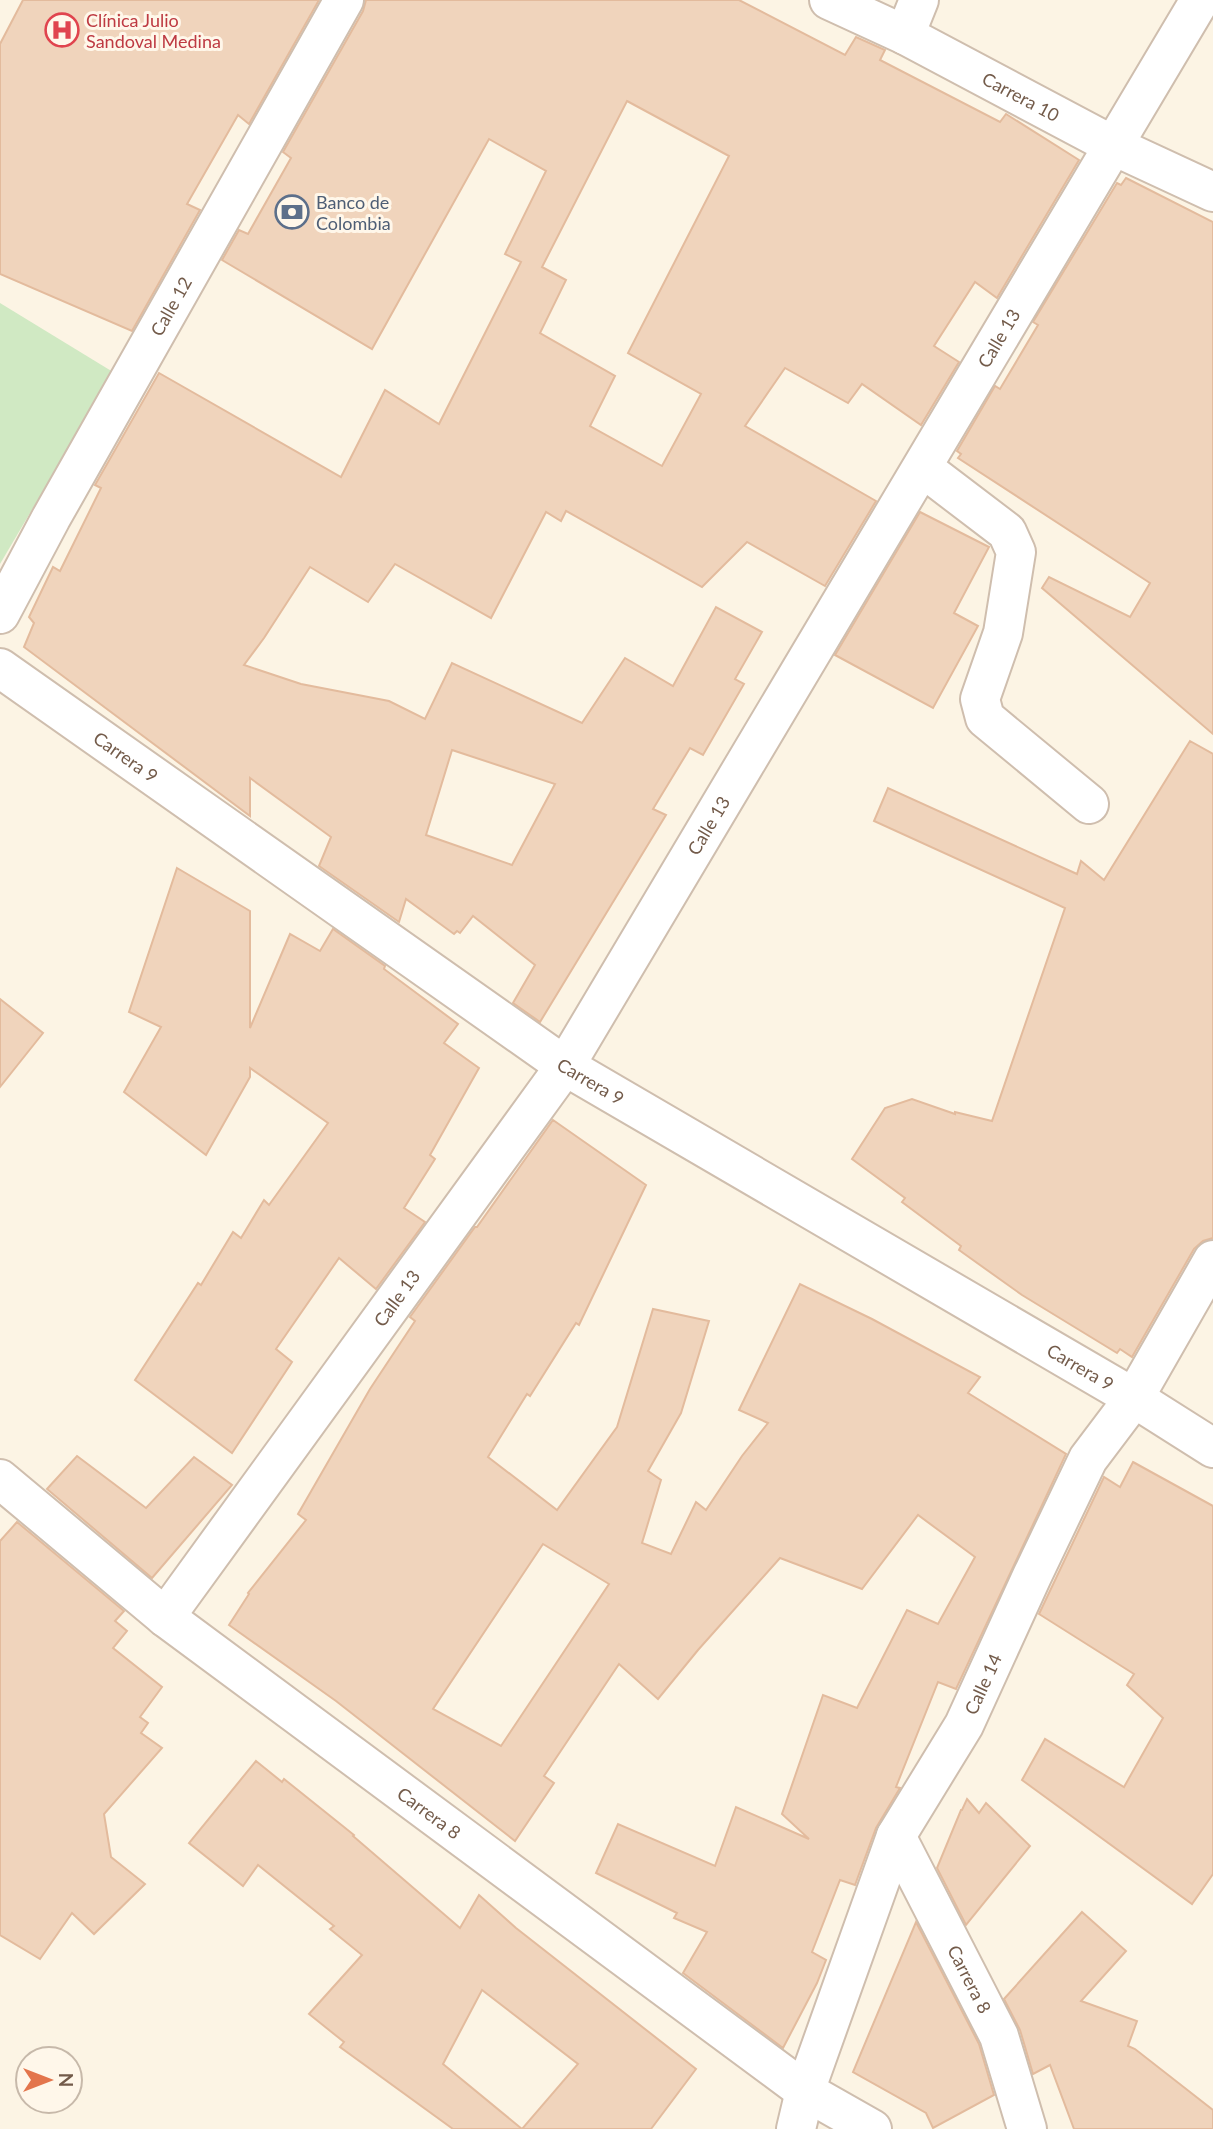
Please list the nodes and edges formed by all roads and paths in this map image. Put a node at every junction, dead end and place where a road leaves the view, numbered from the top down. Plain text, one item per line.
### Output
1 (344, 0) edge
2 (829, 0) edge
3 (919, 0) edge
4 (1200, 0) edge
5 (905, 35) junction
6 (1114, 146) junction
7 (1213, 192) edge
8 (926, 462) junction
9 (0, 614) edge
10 (0, 668) edge
11 (1089, 804) dead end
12 (565, 1066) junction
13 (1213, 1260) edge
14 (1134, 1398) junction
15 (1213, 1448) edge
16 (0, 1479) edge
17 (165, 1616) junction
18 (896, 1836) junction
19 (805, 2091) junction
20 (796, 2129) edge
21 (872, 2129) edge
22 (1027, 2129) edge

1 - 9 street, Calle 12
2 - 5 street, Carrera 10
3 - 5 street
4 - 6 street, Calle 13
5 - 6 street, Carrera 10
6 - 7 street, Carrera 10
6 - 8 street, Calle 13
8 - 11 street
8 - 12 street, Calle 13
10 - 12 street, Carrera 9
12 - 14 street, Carrera 9
12 - 17 street, Calle 13
13 - 14 street, Calle 14
14 - 15 street, Carrera 9
14 - 18 street, Calle 14
16 - 17 street, Carrera 8
17 - 19 street, Carrera 8
18 - 19 street, Calle 14
18 - 22 street, Carrera 8
19 - 20 street, Calle 14
19 - 21 street, Carrera 8

